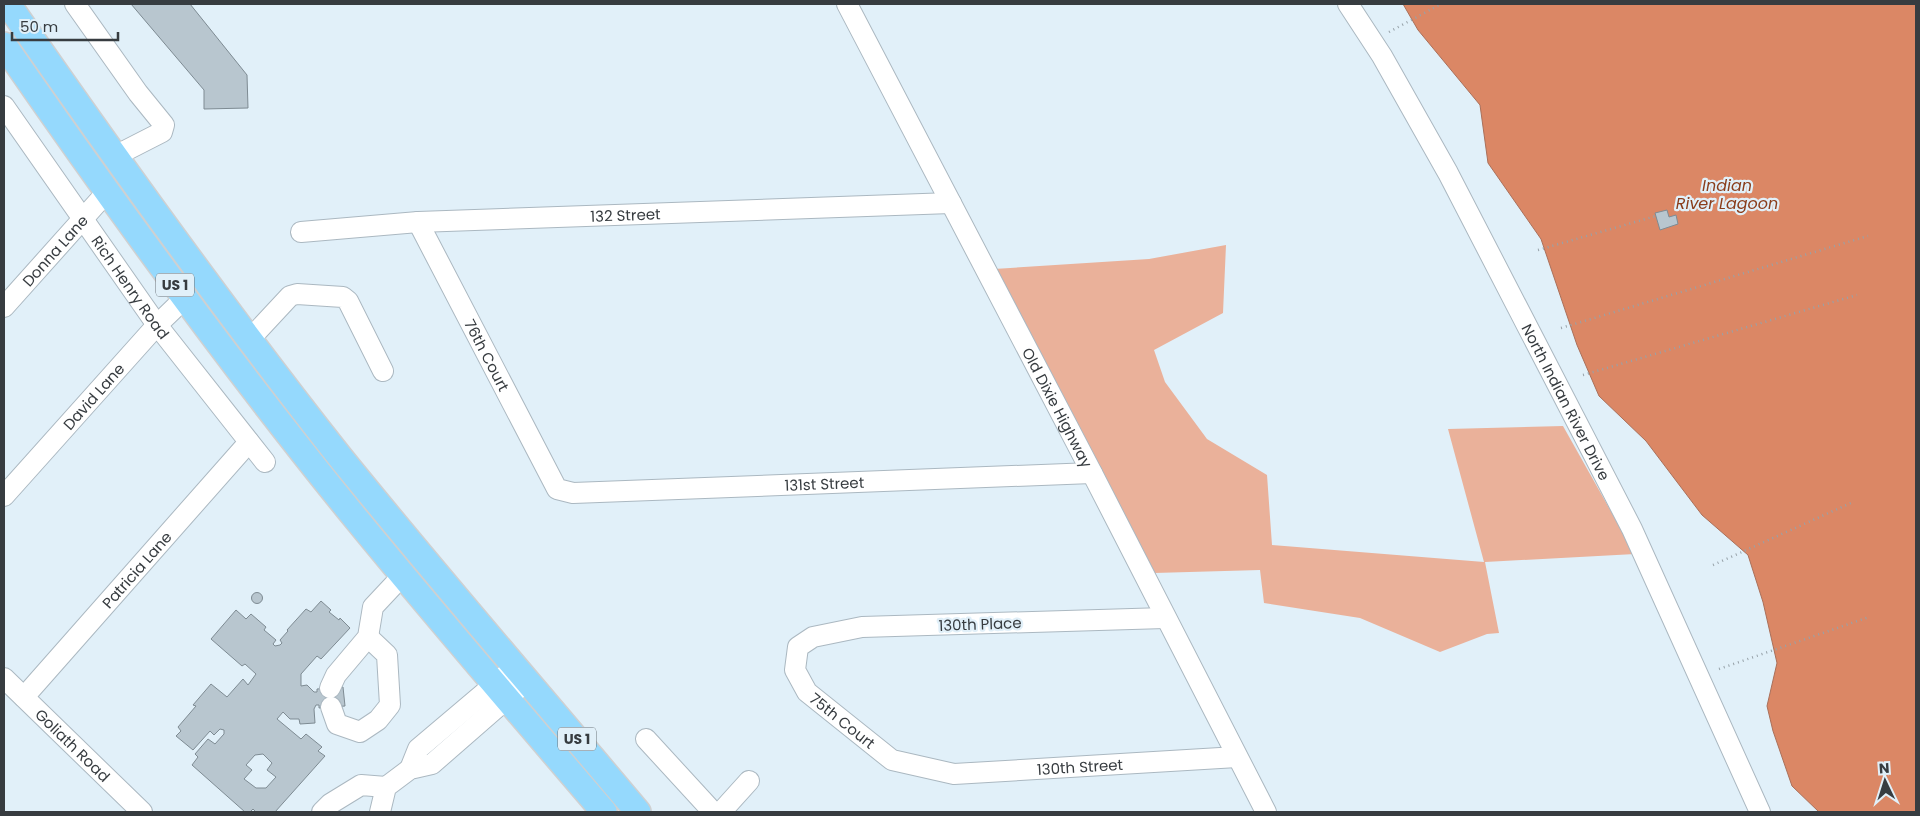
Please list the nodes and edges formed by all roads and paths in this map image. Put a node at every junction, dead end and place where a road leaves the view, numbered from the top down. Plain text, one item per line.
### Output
1 (8, 4) edge
2 (75, 4) edge
3 (847, 4) edge
4 (1348, 4) edge
5 (1441, 4) edge
6 (1389, 32) dead end
7 (4, 45) edge
8 (5, 111) edge
9 (114, 156) junction
10 (106, 192) junction
11 (951, 203) junction
12 (1656, 216) dead end
13 (81, 219) junction
14 (418, 222) junction
15 (301, 232) dead end
16 (1868, 236) dead end
17 (1538, 250) dead end
18 (1857, 295) dead end
19 (184, 298) junction
20 (4, 307) edge
21 (157, 325) junction
22 (1561, 328) dead end
23 (250, 338) junction
24 (383, 371) dead end
25 (1583, 375) dead end
26 (249, 442) junction
27 (264, 462) dead end
28 (1092, 473) junction
29 (557, 489) joint
30 (4, 496) edge
31 (1853, 502) dead end
32 (1713, 565) dead end
33 (403, 575) junction
34 (1869, 617) dead end
35 (1165, 618) junction
36 (368, 637) junction
37 (798, 647) joint
38 (1719, 669) dead end
39 (521, 674) junction
40 (4, 678) edge
41 (501, 692) junction
42 (24, 697) junction
43 (646, 739) dead end
44 (1237, 757) junction
45 (921, 768) joint
46 (749, 781) dead end
47 (386, 787) junction
48 (142, 812) edge
49 (322, 812) edge
50 (380, 812) edge
51 (604, 812) edge
52 (638, 812) edge
53 (713, 812) edge
54 (721, 812) edge
55 (1266, 812) edge
56 (1760, 812) edge

1 - 9 main road, US 1
2 - 9 street
3 - 11 street, Old Dixie Highway
4 - 56 street, North Indian River Drive
5 - 6 path
7 - 10 main road, US 1
8 - 13 street, Rich Henry Road
9 - 23 main road, US 1
10 - 13 street, Donna Lane
10 - 19 main road, US 1
11 - 14 street, 132 Street
11 - 28 street, Old Dixie Highway
12 - 17 path
13 - 20 street, Donna Lane
13 - 21 street, Rich Henry Road
14 - 15 street, 132 Street
14 - 29 street, 76th Court
16 - 22 path
18 - 25 path
19 - 21 street, David Lane
19 - 33 main road, US 1
21 - 26 street, Rich Henry Road
21 - 30 street, David Lane
23 - 24 street
23 - 39 main road, US 1
26 - 27 street, Rich Henry Road
26 - 42 street, Patricia Lane
28 - 29 street, 131st Street
28 - 35 street, Old Dixie Highway
31 - 32 path
33 - 36 street
33 - 41 main road, US 1
34 - 38 path
35 - 37 street, 130th Place
35 - 44 street, Old Dixie Highway
36 - 36 street
37 - 45 street, 75th Court
39 - 41 street
39 - 52 main road, US 1
40 - 42 street, Goliath Road
41 - 47 street
41 - 51 main road, US 1
42 - 48 street, Goliath Road
43 - 53 street
44 - 45 street, 130th Street
44 - 55 street, Old Dixie Highway
46 - 54 street
47 - 49 street
47 - 50 street

